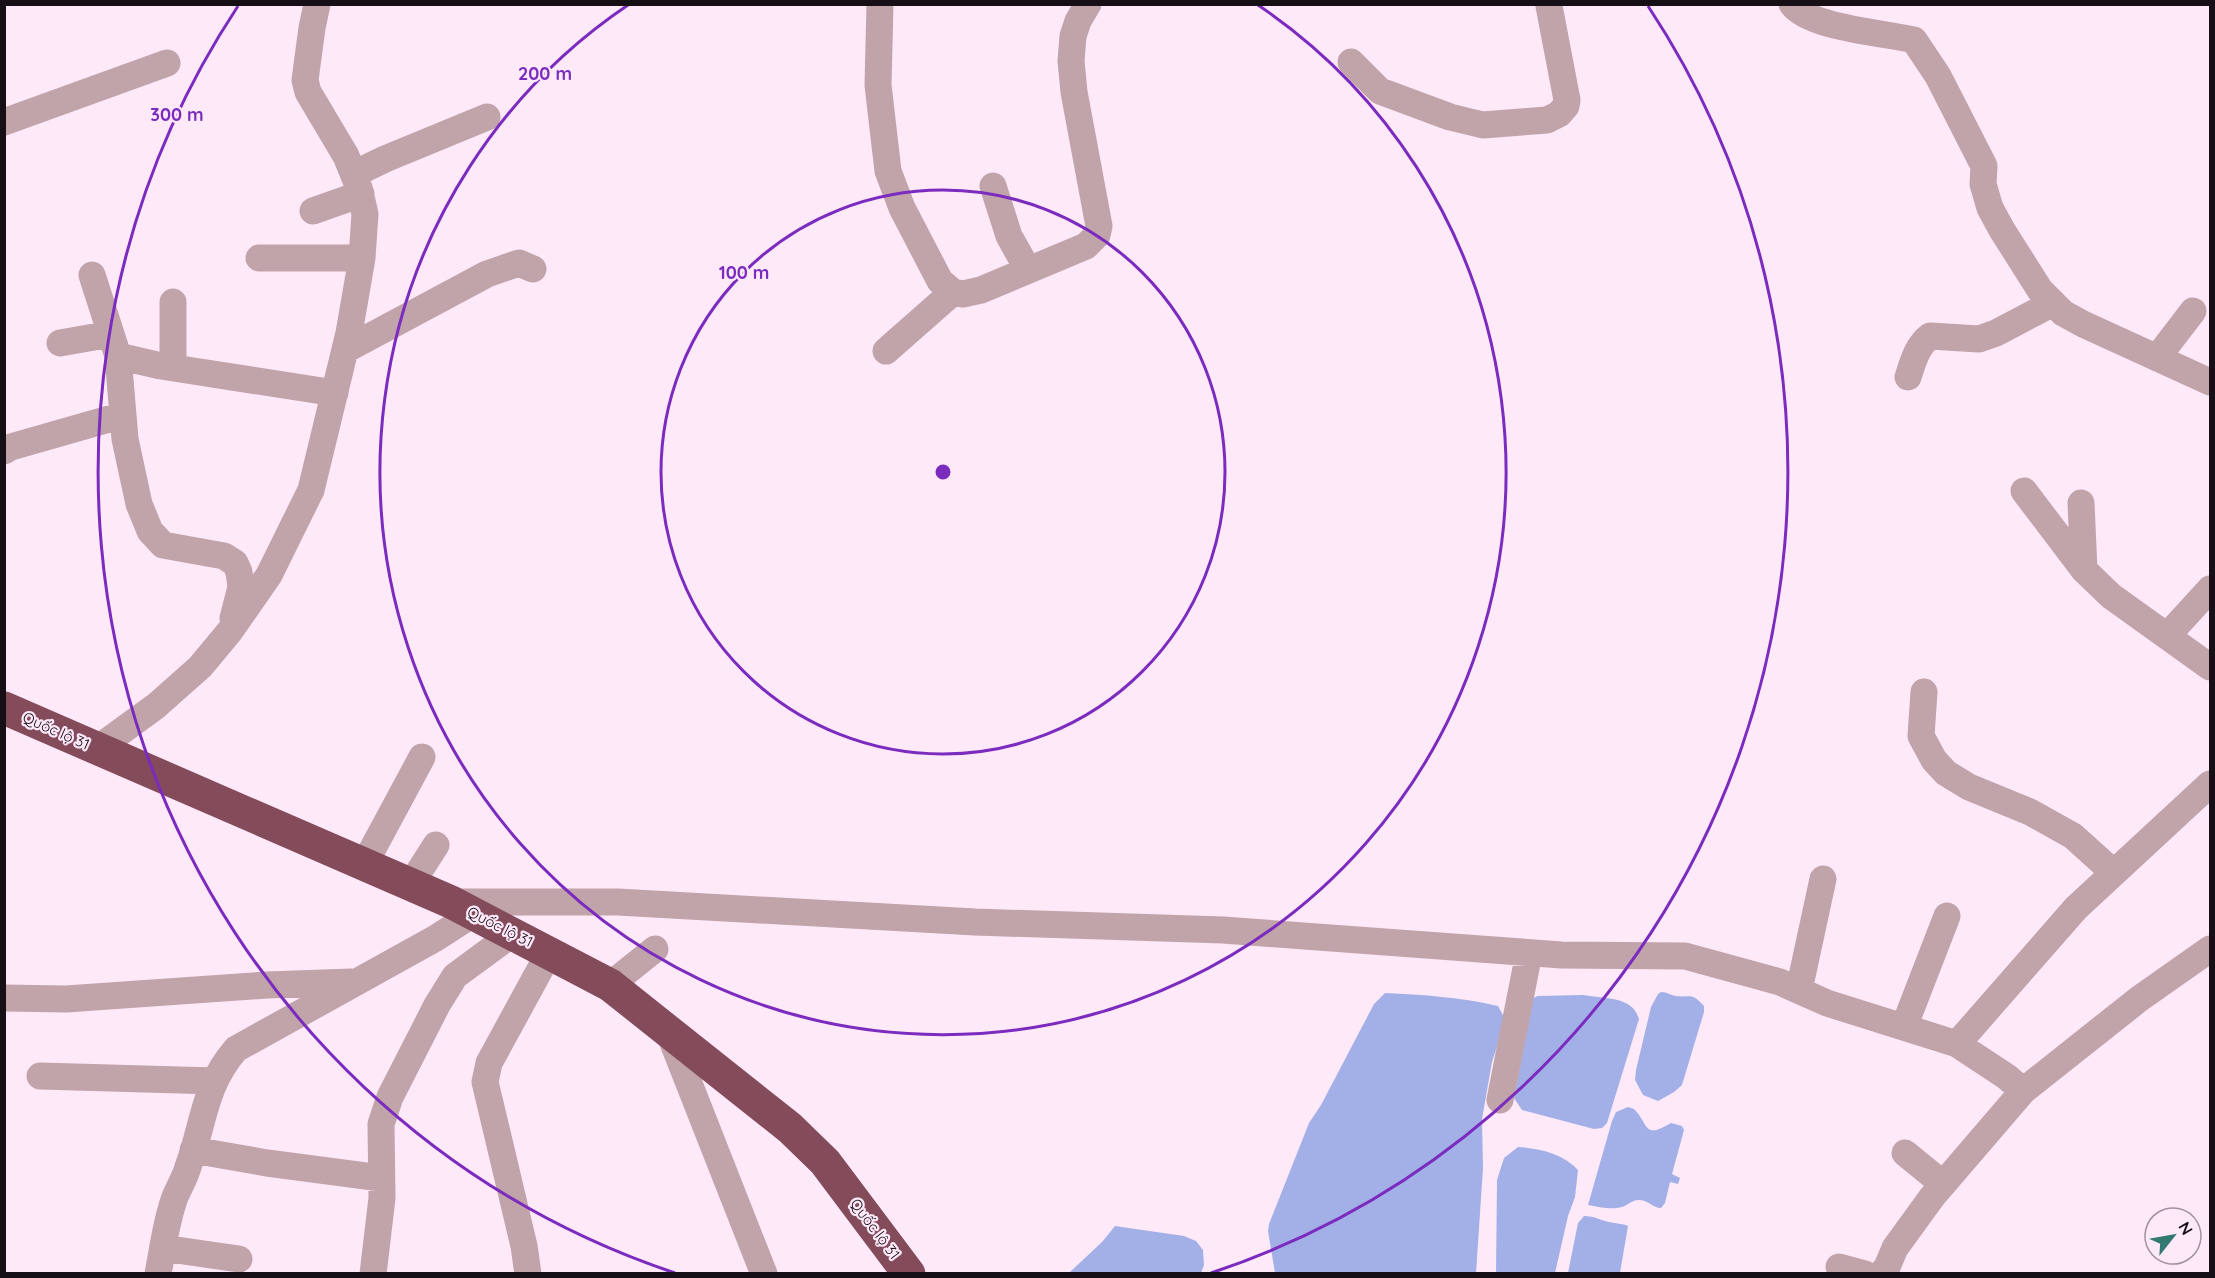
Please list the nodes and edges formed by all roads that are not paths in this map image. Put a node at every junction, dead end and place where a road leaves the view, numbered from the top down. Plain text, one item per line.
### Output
1 (317, 4) edge
2 (880, 4) edge
3 (1088, 4) edge
4 (1792, 4) edge
5 (1557, 5) edge
6 (1351, 62) dead end
7 (167, 63) dead end
8 (487, 117) dead end
9 (4, 122) edge
10 (357, 184) junction
11 (993, 186) dead end
12 (313, 211) dead end
13 (259, 258) dead end
14 (362, 258) junction
15 (533, 269) dead end
16 (1028, 270) junction
17 (92, 275) dead end
18 (953, 292) junction
19 (173, 302) dead end
20 (2053, 303) junction
21 (2193, 311) dead end
22 (60, 343) dead end
23 (114, 345) junction
24 (345, 350) junction
25 (886, 351) dead end
26 (2157, 358) junction
27 (172, 367) junction
28 (1908, 377) dead end
29 (2211, 382) edge
30 (334, 393) junction
31 (123, 415) junction
32 (4, 451) edge
33 (2024, 491) dead end
34 (2081, 503) dead end
35 (2084, 570) junction
36 (2211, 589) edge
37 (230, 631) junction
38 (2167, 636) junction
39 (2211, 667) edge
40 (1924, 692) dead end
41 (4, 708) edge
42 (97, 749) junction
43 (422, 757) dead end
44 (2211, 784) edge
45 (436, 845) dead end
46 (365, 863) junction
47 (2114, 873) junction
48 (1822, 879) dead end
49 (411, 884) junction
50 (462, 908) junction
51 (1947, 915) dead end
52 (512, 933) junction
53 (655, 949) dead end
54 (2211, 949) edge
55 (1529, 952) junction
56 (549, 953) junction
57 (355, 982) junction
58 (610, 985) junction
59 (1799, 990) junction
60 (4, 998) edge
61 (1904, 1027) junction
62 (668, 1030) junction
63 (1957, 1044) junction
64 (40, 1076) dead end
65 (215, 1081) junction
66 (2023, 1091) junction
67 (1500, 1100) dead end
68 (193, 1150) junction
69 (1905, 1153) dead end
70 (381, 1178) junction
71 (1942, 1184) junction
72 (239, 1259) dead end
73 (161, 1261) edge
74 (1839, 1267) dead end
75 (907, 1273) edge
76 (373, 1274) edge
77 (528, 1274) edge
78 (764, 1274) edge
79 (1865, 1274) edge
80 (1881, 1274) edge

1 - 10 street
2 - 18 street
3 - 16 street
4 - 20 street
5 - 6 street
7 - 9 street
8 - 10 street
10 - 12 street
10 - 14 street
11 - 16 street
13 - 14 street
14 - 24 street
15 - 24 street
16 - 18 street
17 - 23 street
18 - 25 street
19 - 27 street
20 - 26 street
20 - 28 street
21 - 26 street
22 - 23 street
23 - 27 street
23 - 31 street
24 - 30 street
26 - 29 street
27 - 30 street
30 - 37 street
31 - 32 street
31 - 37 street
33 - 35 street
34 - 35 street
35 - 38 street
36 - 38 street
37 - 42 street
38 - 39 street
40 - 47 street
41 - 42 highway, Quốc lộ 31
42 - 46 highway, Quốc lộ 31
43 - 46 street
44 - 47 street
45 - 49 street
46 - 49 highway, Quốc lộ 31
47 - 63 street
48 - 59 street
49 - 50 highway, Quốc lộ 31
50 - 52 highway, Quốc lộ 31
50 - 55 street
50 - 57 street
51 - 61 street
52 - 56 highway, Quốc lộ 31
52 - 70 street
53 - 58 street
54 - 66 street
55 - 59 street
55 - 67 street
56 - 58 highway, Quốc lộ 31
56 - 77 street
57 - 60 street
57 - 65 street
58 - 62 highway, Quốc lộ 31
59 - 61 street
61 - 63 street
62 - 75 highway, Quốc lộ 31
62 - 78 street
63 - 66 street
64 - 65 street
65 - 68 street
66 - 71 street
68 - 70 street
68 - 73 street
69 - 71 street
70 - 76 street
71 - 80 street
72 - 73 street
74 - 79 street

